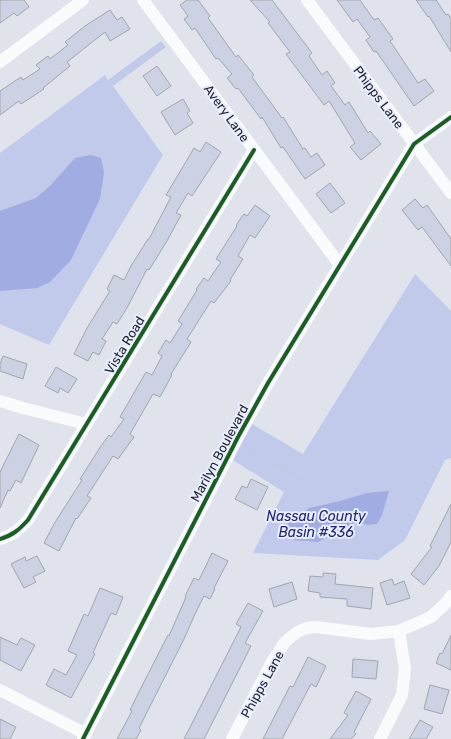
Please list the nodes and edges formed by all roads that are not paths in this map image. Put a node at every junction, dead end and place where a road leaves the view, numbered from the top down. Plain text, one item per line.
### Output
1 (83, 0) edge
2 (143, 0) edge
3 (307, 0) edge
4 (0, 62) edge
5 (451, 117) edge
6 (414, 144) junction
7 (254, 150) junction
8 (451, 194) edge
9 (340, 265) junction
10 (0, 401) edge
11 (86, 424) junction
12 (0, 540) edge
13 (451, 596) edge
14 (399, 631) junction
15 (0, 690) edge
16 (84, 736) edge
17 (232, 739) edge
18 (380, 739) edge

1 - 4 street
2 - 7 street, Avery Lane
3 - 6 street, Phipps Lane
5 - 6 street
6 - 8 street, Phipps Lane
6 - 9 street, Marilyn Boulevard
7 - 9 street, Avery Lane
7 - 11 street, Vista Road
9 - 16 street, Marilyn Boulevard
10 - 11 street
11 - 12 street, Vista Road
13 - 14 street, Phipps Lane
14 - 17 street, Phipps Lane
14 - 18 street
15 - 16 street

